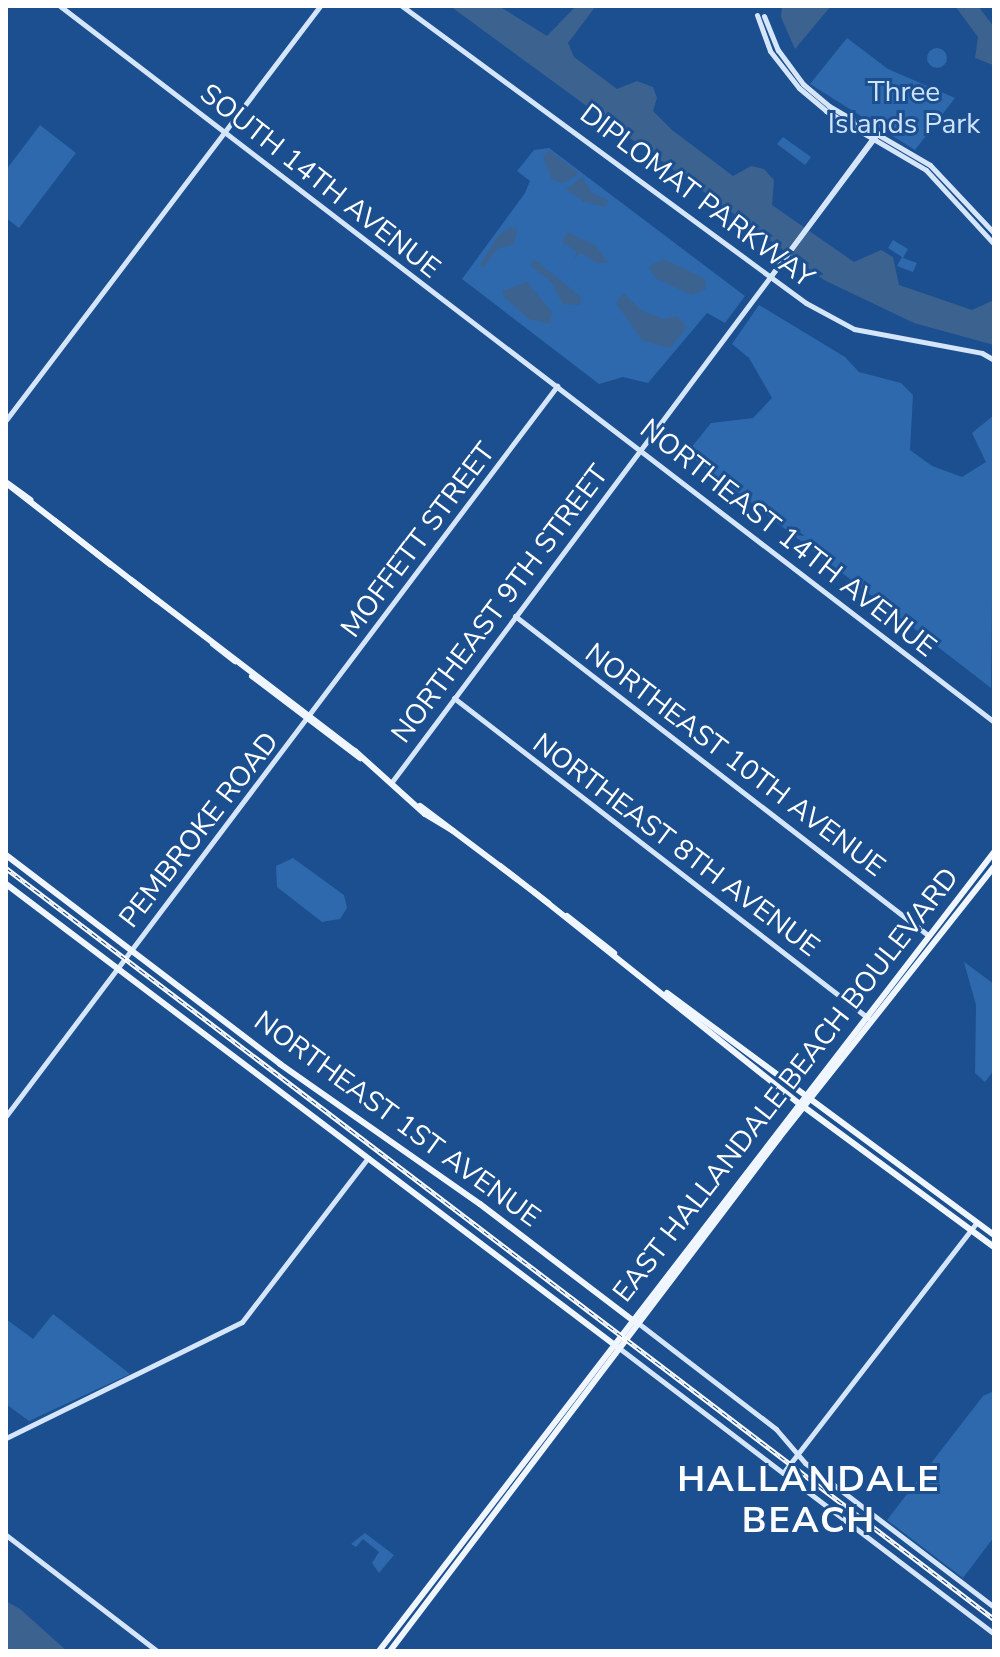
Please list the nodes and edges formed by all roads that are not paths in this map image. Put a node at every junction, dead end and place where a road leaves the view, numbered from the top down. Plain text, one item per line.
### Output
1 (60, 6) edge
2 (320, 6) edge
3 (402, 6) edge
4 (757, 15) dead end
5 (764, 16) dead end
6 (223, 131) junction
7 (876, 136) junction
8 (994, 233) edge
9 (994, 244) edge
10 (770, 278) junction
11 (994, 360) edge
12 (557, 386) junction
13 (6, 420) edge
14 (641, 450) junction
15 (6, 483) edge
16 (515, 616) junction
17 (454, 698) junction
18 (308, 719) junction
19 (994, 722) edge
20 (391, 783) junction
21 (994, 852) edge
22 (6, 855) edge
23 (994, 867) edge
24 (6, 884) edge
25 (929, 936) junction
26 (131, 950) junction
27 (118, 967) junction
28 (663, 992) junction
29 (867, 1016) junction
30 (874, 1023) junction
31 (808, 1099) junction
32 (802, 1106) junction
33 (6, 1116) edge
34 (368, 1158) junction
35 (977, 1222) junction
36 (710, 1224) junction
37 (971, 1230) junction
38 (994, 1235) edge
39 (994, 1247) edge
40 (681, 1255) junction
41 (671, 1281) junction
42 (635, 1322) junction
43 (616, 1346) junction
44 (6, 1438) edge
45 (789, 1443) junction
46 (808, 1443) junction
47 (797, 1456) junction
48 (783, 1473) junction
49 (6, 1535) edge
50 (994, 1607) edge
51 (994, 1634) edge
52 (157, 1651) edge
53 (379, 1651) edge
54 (390, 1651) edge

1 - 6 street, SOUTH 14TH AVENUE
2 - 6 street
3 - 10 street, DIPLOMAT PARKWAY
4 - 7 street
5 - 7 street
6 - 12 street, SOUTH 14TH AVENUE
6 - 13 street
7 - 8 street
7 - 9 street
7 - 10 street, NORTHEAST 9TH STREET
10 - 11 street, DIPLOMAT PARKWAY
10 - 14 street, NORTHEAST 9TH STREET
12 - 14 street, NORTHEAST 14TH AVENUE
12 - 18 street, MOFFETT STREET
14 - 16 street, NORTHEAST 9TH STREET
14 - 19 street, NORTHEAST 14TH AVENUE
15 - 18 main road
16 - 17 street, NORTHEAST 9TH STREET
16 - 25 street, NORTHEAST 10TH AVENUE
17 - 20 street, NORTHEAST 9TH STREET
17 - 29 street, NORTHEAST 8TH AVENUE
18 - 20 main road
18 - 26 street, PEMBROKE ROAD
20 - 28 main road
21 - 25 main road, EAST HALLANDALE BEACH BOULEVARD
22 - 26 main road, NORTHEAST 1ST AVENUE
23 - 30 main road, EAST HALLANDALE BEACH BOULEVARD
24 - 27 main road
25 - 29 main road, EAST HALLANDALE BEACH BOULEVARD
26 - 27 street, PEMBROKE ROAD
26 - 42 main road, NORTHEAST 1ST AVENUE
27 - 33 street, PEMBROKE ROAD
27 - 34 main road
28 - 31 main road
28 - 32 main road
29 - 30 street, NORTHEAST 8TH AVENUE
29 - 31 main road, EAST HALLANDALE BEACH BOULEVARD
30 - 31 main road, EAST HALLANDALE BEACH BOULEVARD
31 - 32 main road, EAST HALLANDALE BEACH BOULEVARD
31 - 35 main road
32 - 36 main road, EAST HALLANDALE BEACH BOULEVARD
32 - 36 main road, EAST HALLANDALE BEACH BOULEVARD
32 - 37 main road
34 - 43 main road
34 - 44 street
35 - 37 street
35 - 38 main road
36 - 40 main road, EAST HALLANDALE BEACH BOULEVARD
36 - 41 main road, EAST HALLANDALE BEACH BOULEVARD
37 - 39 main road
37 - 46 street
40 - 41 main road
40 - 42 main road, EAST HALLANDALE BEACH BOULEVARD
41 - 42 main road, EAST HALLANDALE BEACH BOULEVARD
42 - 43 main road, EAST HALLANDALE BEACH BOULEVARD
42 - 45 street
43 - 48 street
43 - 53 main road
43 - 54 main road
45 - 46 street
45 - 47 street
46 - 47 street
47 - 48 street
47 - 50 street
48 - 51 street
49 - 52 street

